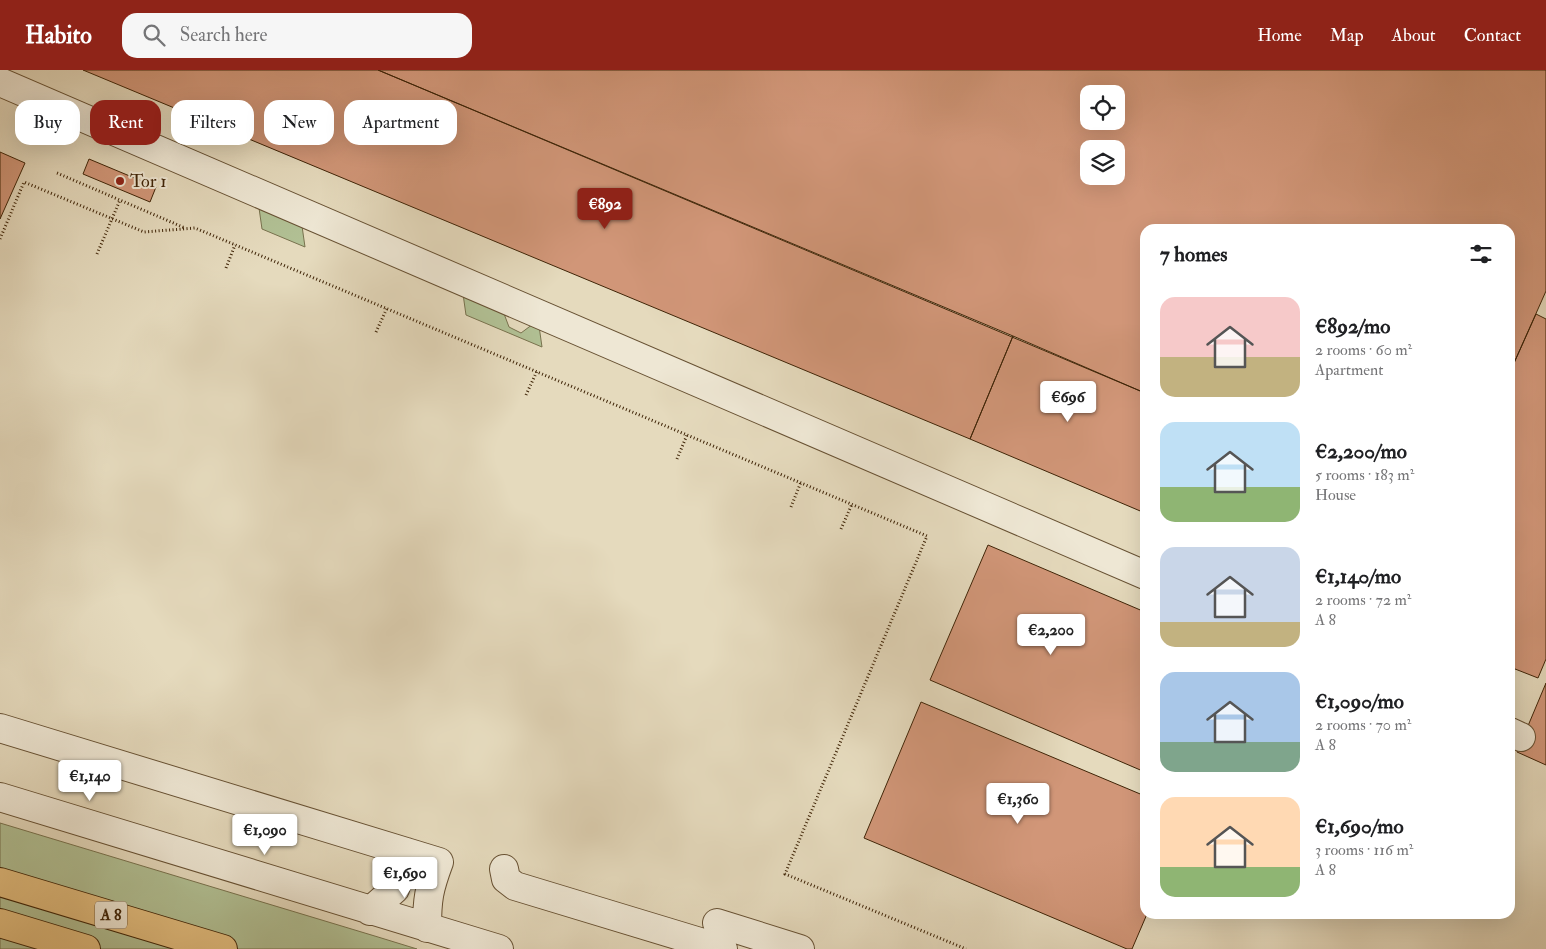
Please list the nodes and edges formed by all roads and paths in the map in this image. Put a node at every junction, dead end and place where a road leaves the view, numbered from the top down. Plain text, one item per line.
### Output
1 (0, 82) edge
2 (57, 173) dead end
3 (120, 200) junction
4 (111, 219) junction
5 (186, 228) junction
6 (0, 239) edge
7 (235, 245) junction
8 (96, 254) dead end
9 (226, 268) dead end
10 (387, 308) junction
11 (376, 332) dead end
12 (537, 371) junction
13 (526, 395) dead end
14 (687, 434) junction
15 (677, 459) dead end
16 (801, 482) junction
17 (852, 504) junction
18 (790, 507) dead end
19 (841, 529) dead end
20 (1140, 573) edge
21 (0, 728) edge
22 (0, 797) edge
23 (406, 852) junction
24 (504, 869) dead end
25 (0, 882) edge
26 (370, 911) junction
27 (0, 923) edge
28 (426, 928) junction
29 (720, 936) edge
30 (86, 949) edge
31 (223, 949) edge
32 (499, 949) edge
33 (800, 949) edge
34 (966, 949) edge

1 - 20 street
2 - 3 path
3 - 4 path
3 - 5 path
4 - 5 path
4 - 6 path
4 - 8 path
5 - 7 path
7 - 9 path
7 - 10 path
10 - 11 path
10 - 12 path
12 - 13 path
12 - 14 path
14 - 15 path
14 - 16 path
16 - 17 path
16 - 18 path
17 - 19 path
17 - 34 path
21 - 23 street
22 - 26 street
23 - 26 street
23 - 28 street
24 - 29 street
25 - 31 highway, A 8 / A 8
26 - 28 street
27 - 30 highway, A 8 / A 8
28 - 32 street
29 - 33 street

